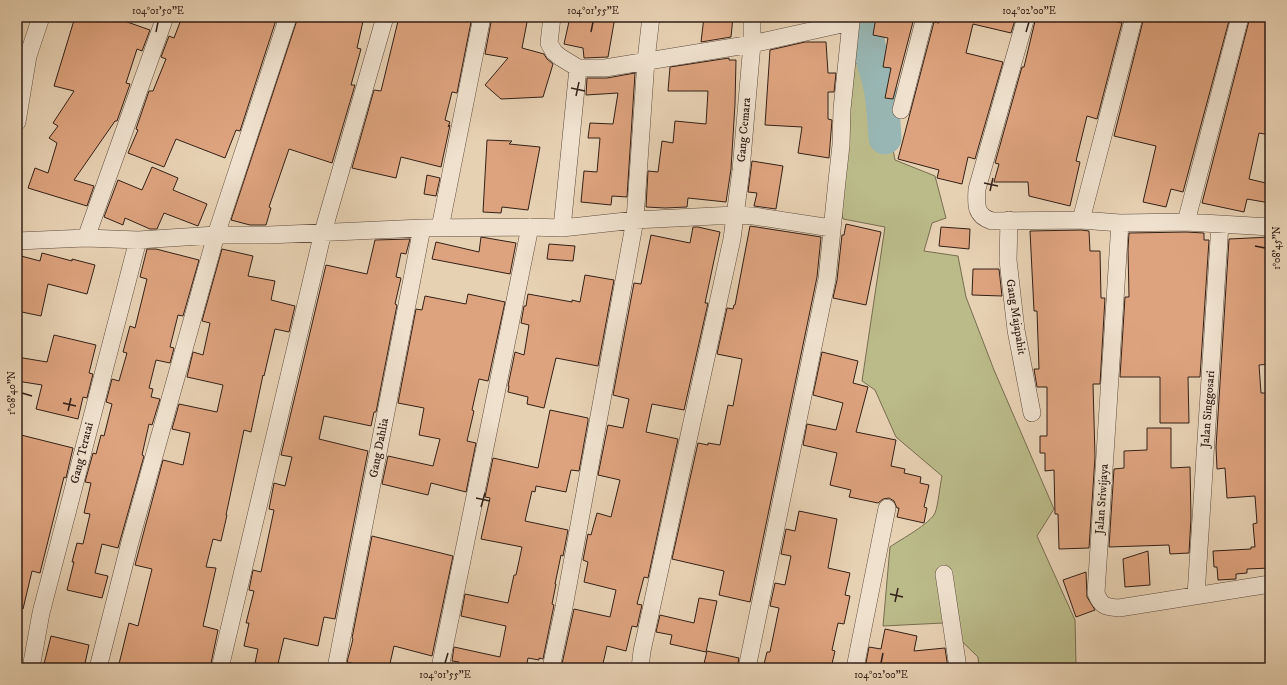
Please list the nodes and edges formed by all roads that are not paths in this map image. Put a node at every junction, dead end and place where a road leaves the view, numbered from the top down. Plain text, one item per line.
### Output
1 (41, 17) edge
2 (165, 17) edge
3 (288, 17) edge
4 (385, 17) edge
5 (482, 17) edge
6 (552, 17) edge
7 (651, 17) edge
8 (752, 17) edge
9 (925, 17) edge
10 (1026, 17) edge
11 (1134, 17) edge
12 (1240, 17) edge
13 (851, 20) edge
14 (752, 44) junction
15 (23, 56) edge
16 (646, 60) junction
17 (578, 68) junction
18 (901, 110) dead end
19 (17, 122) edge
20 (735, 215) junction
21 (635, 220) junction
22 (1010, 220) junction
23 (1081, 220) junction
24 (1186, 222) junction
25 (1120, 223) junction
26 (1220, 224) junction
27 (530, 227) junction
28 (1270, 227) edge
29 (422, 228) junction
30 (440, 228) junction
31 (562, 228) junction
32 (832, 228) junction
33 (323, 232) junction
34 (216, 235) junction
35 (86, 238) junction
36 (17, 240) edge
37 (138, 240) junction
38 (1032, 413) dead end
39 (887, 508) dead end
40 (944, 574) dead end
41 (1270, 584) edge
42 (1196, 595) junction
43 (30, 668) edge
44 (98, 668) edge
45 (220, 668) edge
46 (336, 668) edge
47 (440, 668) edge
48 (551, 668) edge
49 (640, 668) edge
50 (747, 668) edge
51 (855, 668) edge
52 (958, 668) edge

1 - 15 street
2 - 35 street
3 - 34 street
4 - 33 street
5 - 30 street
6 - 17 street
7 - 16 street
8 - 14 street, Gang Cemara
9 - 18 street
10 - 22 street
11 - 23 street
12 - 24 street
13 - 14 street
13 - 32 street
14 - 16 street
14 - 20 street, Gang Cemara
15 - 19 street
16 - 17 street
16 - 21 street
17 - 31 street
20 - 21 street
20 - 32 street
20 - 49 street, Gang Cemara
21 - 31 street
21 - 48 street
22 - 23 street
22 - 38 street, Gang Majapahit
23 - 25 street
24 - 25 street
24 - 26 street
25 - 42 street, Jalan Sriwijaya
26 - 28 street
26 - 42 street, Jalan Singgosari
27 - 30 street
27 - 31 street
27 - 47 street
29 - 30 street
29 - 33 street
29 - 46 street, Gang Dahlia
32 - 50 street
33 - 34 street
33 - 45 street
34 - 37 street
34 - 44 street
35 - 36 street
35 - 37 street
37 - 43 street, Gang Teratai
39 - 51 street
40 - 52 street
41 - 42 street, Jalan Sriwijaya

